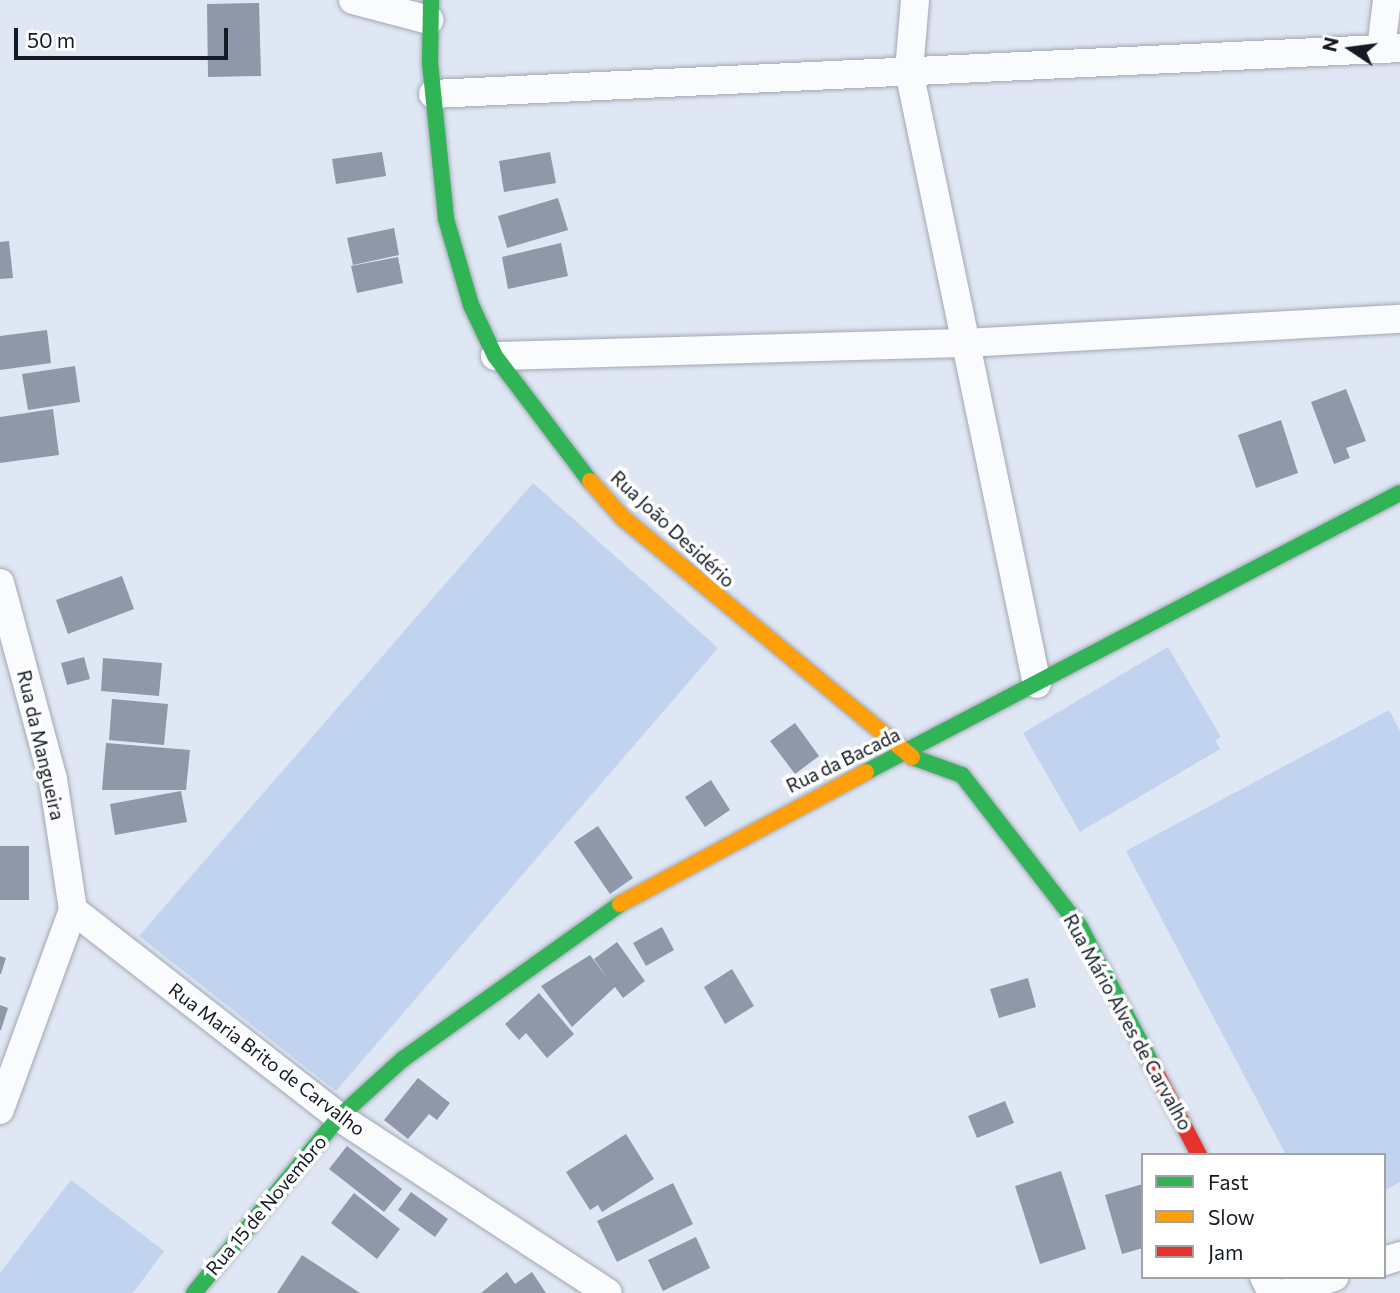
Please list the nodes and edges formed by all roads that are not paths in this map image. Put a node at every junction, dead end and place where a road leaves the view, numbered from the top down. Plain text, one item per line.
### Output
1 (353, 0) edge
2 (915, 0) edge
3 (1387, 0) edge
4 (430, 10) edge
5 (1391, 49) edge
6 (909, 71) junction
7 (433, 94) junction
8 (1400, 319) edge
9 (966, 343) junction
10 (495, 356) junction
11 (1400, 493) edge
12 (0, 583) edge
13 (1037, 684) junction
14 (904, 754) junction
15 (73, 909) junction
16 (0, 1110) edge
17 (339, 1117) junction
18 (1198, 1153) edge
19 (1328, 1279) edge
20 (194, 1293) edge
21 (608, 1293) edge
22 (1285, 1293) edge

1 - 4 street
2 - 6 street
3 - 5 street
4 - 7 street, Rua João Desidério
5 - 6 street
6 - 7 street
6 - 9 street
7 - 10 street, Rua João Desidério
8 - 9 street
9 - 10 street
9 - 13 street
10 - 14 street, Rua João Desidério
11 - 13 street, Rua da Bacada
12 - 15 street, Rua da Mangueira
13 - 14 street, Rua da Bacada
14 - 17 street, Rua da Bacada
14 - 18 street, Rua Mário Alves de Carvalho
15 - 16 street
15 - 17 street, Rua Maria Brito de Carvalho
17 - 20 street, Rua 15 de Novembro
17 - 21 street, Rua Maria Brito de Carvalho
19 - 22 street

